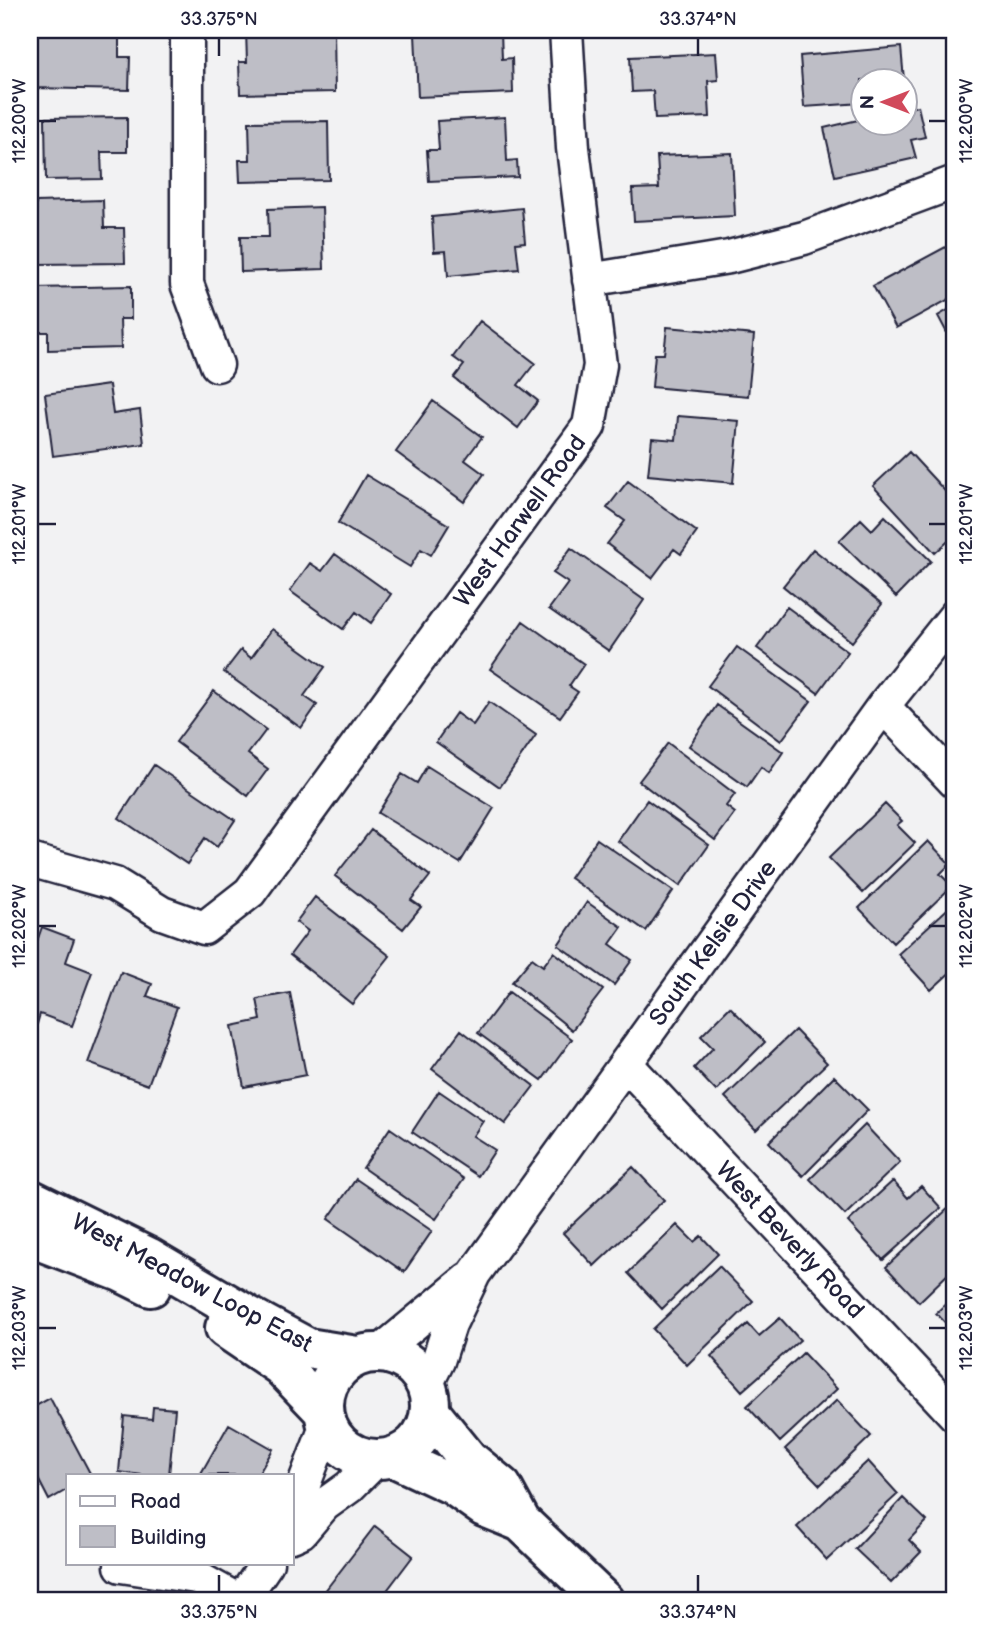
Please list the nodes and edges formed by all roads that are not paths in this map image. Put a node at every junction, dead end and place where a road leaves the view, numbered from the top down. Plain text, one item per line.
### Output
1 (187, 30) edge
2 (566, 30) edge
3 (955, 182) edge
4 (589, 280) junction
5 (217, 365) dead end
6 (955, 616) edge
7 (883, 706) junction
8 (955, 782) edge
9 (30, 860) edge
10 (626, 1064) junction
11 (30, 1199) edge
12 (30, 1237) edge
13 (474, 1274) junction
14 (368, 1355) junction
15 (428, 1399) junction
16 (955, 1415) edge
17 (326, 1417) junction
18 (385, 1458) junction
19 (294, 1502) edge
20 (521, 1522) junction
21 (294, 1535) edge
22 (266, 1564) edge
23 (121, 1566) dead end
24 (240, 1601) edge
25 (604, 1601) edge

1 - 5 street
2 - 4 street, West Harwell Road
3 - 4 street
4 - 9 street, West Harwell Road
6 - 7 street, South Kelsie Drive
7 - 8 street
7 - 10 street, South Kelsie Drive
10 - 13 street, South Kelsie Drive
10 - 16 street, West Beverly Road
11 - 14 street, West Meadow Loop East
12 - 17 street, West Meadow Loop East
13 - 14 street, South Kelsie Drive
13 - 15 street, South Kelsie Drive
14 - 15 street
14 - 17 street
15 - 18 street
15 - 20 street
17 - 18 street
17 - 19 street
18 - 20 street
18 - 21 street
20 - 25 street
22 - 24 street
23 - 24 street

